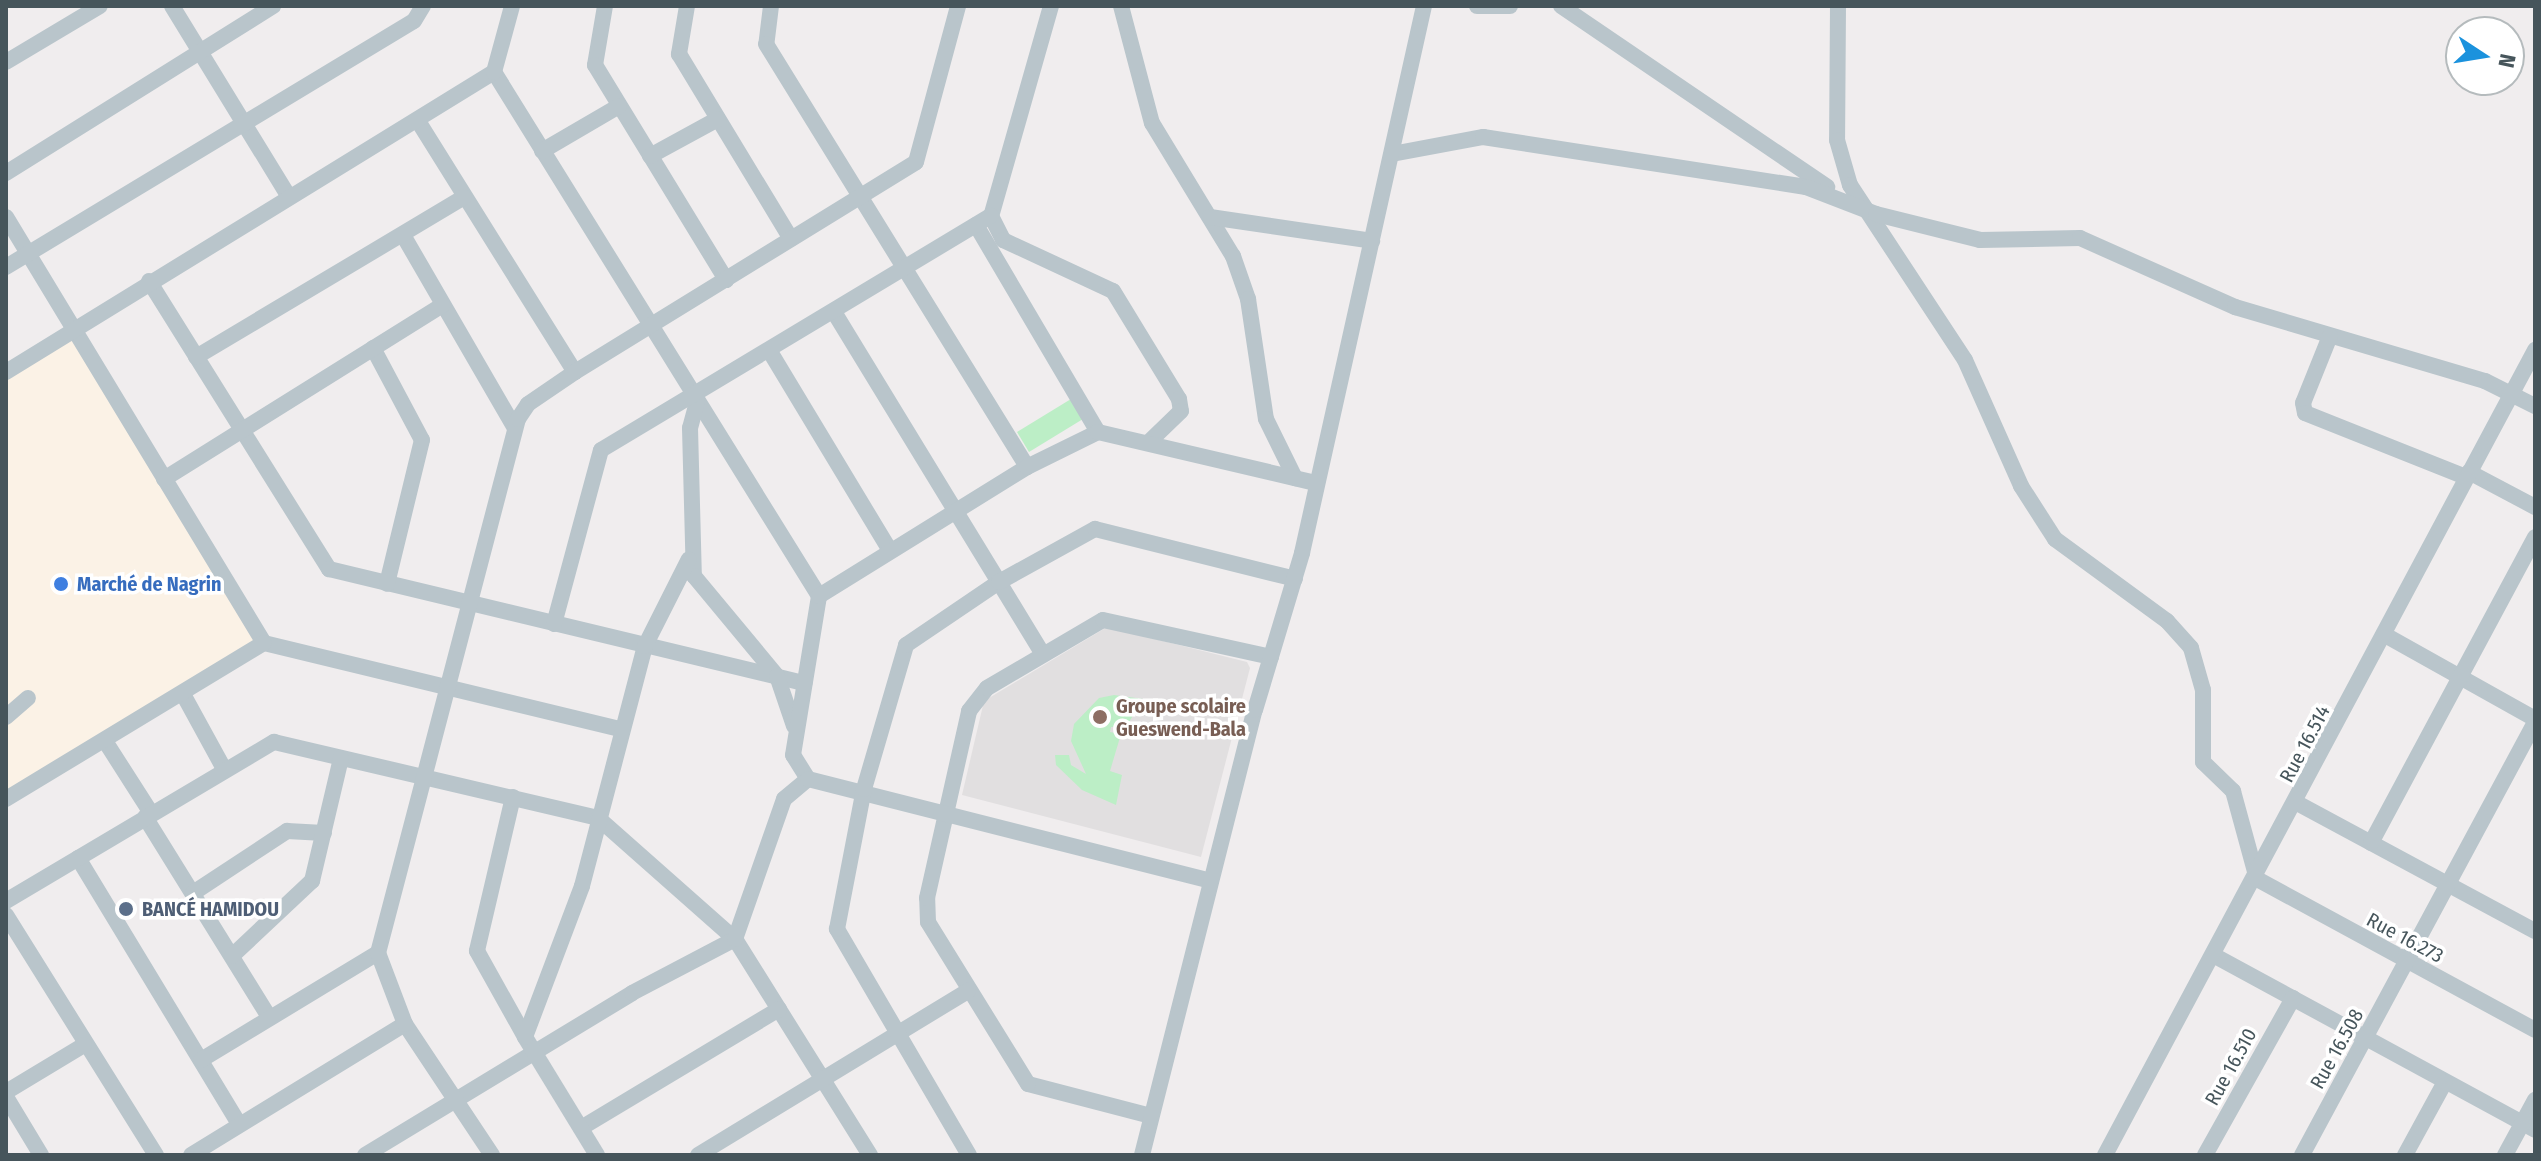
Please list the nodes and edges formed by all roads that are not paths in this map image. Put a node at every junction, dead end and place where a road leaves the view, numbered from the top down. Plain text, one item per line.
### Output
1 (100, 6) edge
2 (172, 6) edge
3 (273, 6) edge
4 (423, 6) edge
5 (512, 6) edge
6 (605, 6) edge
7 (687, 6) edge
8 (771, 6) edge
9 (958, 6) edge
10 (1121, 6) edge
11 (1424, 6) edge
12 (1477, 6) edge
13 (1510, 6) edge
14 (1561, 6) edge
15 (1579, 6) edge
16 (1838, 6) edge
17 (1046, 8) edge
18 (1585, 23) junction
19 (203, 53) junction
20 (6, 62) edge
21 (494, 72) junction
22 (619, 106) junction
23 (718, 119) junction
24 (418, 121) junction
25 (245, 126) junction
26 (542, 151) junction
27 (1392, 154) junction
28 (650, 156) junction
29 (6, 173) edge
30 (289, 197) junction
31 (464, 197) junction
32 (861, 198) junction
33 (1849, 200) junction
34 (1871, 212) junction
35 (6, 217) edge
36 (1210, 217) junction
37 (983, 221) junction
38 (403, 235) junction
39 (791, 239) junction
40 (1372, 241) junction
41 (27, 254) junction
42 (6, 267) edge
43 (903, 268) junction
44 (726, 280) junction
45 (149, 281) junction
46 (442, 305) junction
47 (834, 312) junction
48 (649, 324) junction
49 (71, 327) junction
50 (2330, 336) junction
51 (373, 348) junction
52 (769, 350) junction
53 (2535, 350) edge
54 (196, 357) junction
55 (6, 372) edge
56 (575, 372) junction
57 (2510, 393) junction
58 (695, 399) junction
59 (2535, 406) edge
60 (515, 428) junction
61 (241, 431) junction
62 (1098, 432) junction
63 (1149, 442) junction
64 (1027, 467) junction
65 (2468, 474) junction
66 (1295, 478) junction
67 (164, 479) junction
68 (1316, 483) junction
69 (2535, 507) edge
70 (955, 510) junction
71 (2535, 537) edge
72 (889, 549) junction
73 (689, 559) junction
74 (1295, 579) junction
75 (999, 582) junction
76 (387, 584) junction
77 (819, 596) junction
78 (472, 604) junction
79 (554, 624) junction
80 (2385, 635) junction
81 (264, 643) junction
82 (645, 646) junction
83 (1042, 653) junction
84 (1271, 657) junction
85 (777, 676) junction
86 (2460, 677) junction
87 (805, 683) junction
88 (451, 689) junction
89 (183, 694) junction
90 (28, 698) dead end
91 (6, 717) edge
92 (2535, 720) edge
93 (620, 729) junction
94 (795, 732) junction
95 (105, 741) junction
96 (341, 758) junction
97 (224, 769) junction
98 (428, 777) junction
99 (808, 779) junction
100 (864, 789) junction
101 (513, 797) junction
102 (6, 799) edge
103 (2297, 803) junction
104 (947, 811) junction
105 (148, 815) junction
106 (598, 818) junction
107 (324, 833) junction
108 (2371, 843) junction
109 (78, 858) junction
110 (2257, 879) junction
111 (1210, 881) junction
112 (2448, 883) junction
113 (193, 893) junction
114 (6, 901) edge
115 (6, 915) edge
116 (2533, 923) edge
117 (735, 939) junction
118 (378, 953) junction
119 (232, 956) junction
120 (2215, 956) junction
121 (2407, 962) junction
122 (968, 991) junction
123 (2293, 998) junction
124 (779, 1009) junction
125 (268, 1015) junction
126 (405, 1024) junction
127 (2535, 1030) edge
128 (898, 1035) junction
129 (525, 1037) junction
130 (2366, 1038) junction
131 (84, 1045) junction
132 (535, 1052) junction
133 (201, 1060) junction
134 (823, 1079) junction
135 (2445, 1082) junction
136 (6, 1095) edge
137 (454, 1098) junction
138 (2535, 1100) edge
139 (1151, 1116) junction
140 (238, 1122) junction
141 (2529, 1127) edge
142 (581, 1128) junction
143 (868, 1150) edge
144 (41, 1155) edge
145 (156, 1155) edge
146 (191, 1155) edge
147 (365, 1155) edge
148 (492, 1155) edge
149 (597, 1155) edge
150 (698, 1155) edge
151 (849, 1155) edge
152 (969, 1155) edge
153 (1142, 1155) edge
154 (2105, 1155) edge
155 (2205, 1155) edge
156 (2302, 1155) edge
157 (2405, 1155) edge
158 (2505, 1155) edge

1 - 20 street
2 - 19 street
3 - 19 street
4 - 25 street
5 - 21 street
6 - 22 street
7 - 23 street
8 - 32 street
9 - 32 street
10 - 36 street
11 - 27 street
12 - 13 street
14 - 18 street
15 - 18 street
16 - 34 street
17 - 37 street
18 - 33 street
19 - 25 street
19 - 29 street
21 - 24 street
21 - 26 street
22 - 26 street
22 - 28 street
23 - 28 street
23 - 39 street
24 - 30 street
24 - 31 street
25 - 30 street
25 - 41 street
26 - 48 street
27 - 33 street
27 - 40 street
28 - 44 street
30 - 45 street
31 - 38 street
31 - 56 street
32 - 39 street
32 - 43 street
33 - 34 street
34 - 50 street
34 - 110 street
35 - 41 street
36 - 40 street
36 - 66 street
37 - 43 street
37 - 62 street
37 - 63 street
38 - 46 street
38 - 54 street
39 - 44 street
40 - 68 street
41 - 42 street
41 - 49 street
43 - 47 street
43 - 64 street
44 - 48 street
45 - 49 street
45 - 54 street
46 - 51 street
46 - 60 street
47 - 52 street
47 - 70 street
48 - 56 street
48 - 58 street
49 - 55 street
49 - 67 street
50 - 57 street
50 - 65 street
51 - 61 street
51 - 76 street
52 - 58 street
52 - 72 street
53 - 57 street, Rue 16.514
54 - 61 street
56 - 60 street
57 - 59 street
57 - 65 street, Rue 16.514
58 - 73 street
58 - 77 street
58 - 79 street
60 - 78 street
61 - 67 street
61 - 76 street
62 - 63 street
62 - 64 street
63 - 66 street
64 - 70 street
65 - 69 street
65 - 80 street, Rue 16.514
66 - 68 street
67 - 81 street
68 - 74 street
70 - 72 street
70 - 75 street
71 - 86 street
72 - 77 street
73 - 82 street
73 - 85 street
74 - 75 street
74 - 84 street
75 - 83 street
75 - 100 street
76 - 78 street
77 - 87 street
78 - 79 street
78 - 88 street
79 - 82 street
80 - 86 street
80 - 103 street, Rue 16.514
81 - 88 street
81 - 89 street
82 - 85 street
82 - 93 street
83 - 84 street
83 - 104 street
84 - 111 street
85 - 87 street
85 - 94 street
86 - 92 street
86 - 108 street
87 - 94 street
88 - 93 street
88 - 98 street
89 - 95 street
89 - 97 street
90 - 91 street
92 - 112 street, Rue 16.508
93 - 106 street
94 - 99 street
95 - 102 street
95 - 105 street
96 - 97 street
96 - 98 street
96 - 107 street
97 - 105 street
98 - 101 street
98 - 118 street
99 - 100 street
99 - 117 street
100 - 104 street
100 - 128 street
101 - 106 street
101 - 129 street
103 - 108 street
103 - 110 street, Rue 16.514
104 - 111 street
104 - 122 street
105 - 109 street
105 - 113 street
106 - 117 street
106 - 129 street
107 - 113 street
107 - 119 street
108 - 112 street
109 - 114 street
109 - 133 street
110 - 120 street, Rue 16.514
110 - 121 street, Rue 16.273
111 - 139 street
112 - 116 street
112 - 121 street, Rue 16.508
113 - 119 street
115 - 131 street
117 - 124 street
117 - 132 street
118 - 125 street
118 - 126 street
119 - 125 street
120 - 123 street
120 - 154 street, Rue 16.514
121 - 127 street, Rue 16.273
121 - 130 street, Rue 16.508
122 - 128 street
122 - 139 street
123 - 130 street
123 - 155 street, Rue 16.510
124 - 134 street
124 - 142 street
125 - 133 street
126 - 137 street
126 - 140 street
128 - 134 street
128 - 152 street
129 - 132 street
130 - 135 street
130 - 156 street, Rue 16.508
131 - 136 street
131 - 145 street
132 - 137 street
132 - 142 street
133 - 140 street
134 - 143 street
134 - 150 street
135 - 141 street
135 - 157 street
136 - 144 street
137 - 147 street
137 - 148 street
138 - 141 street
139 - 153 street
140 - 146 street
141 - 158 street
142 - 149 street
143 - 151 street

